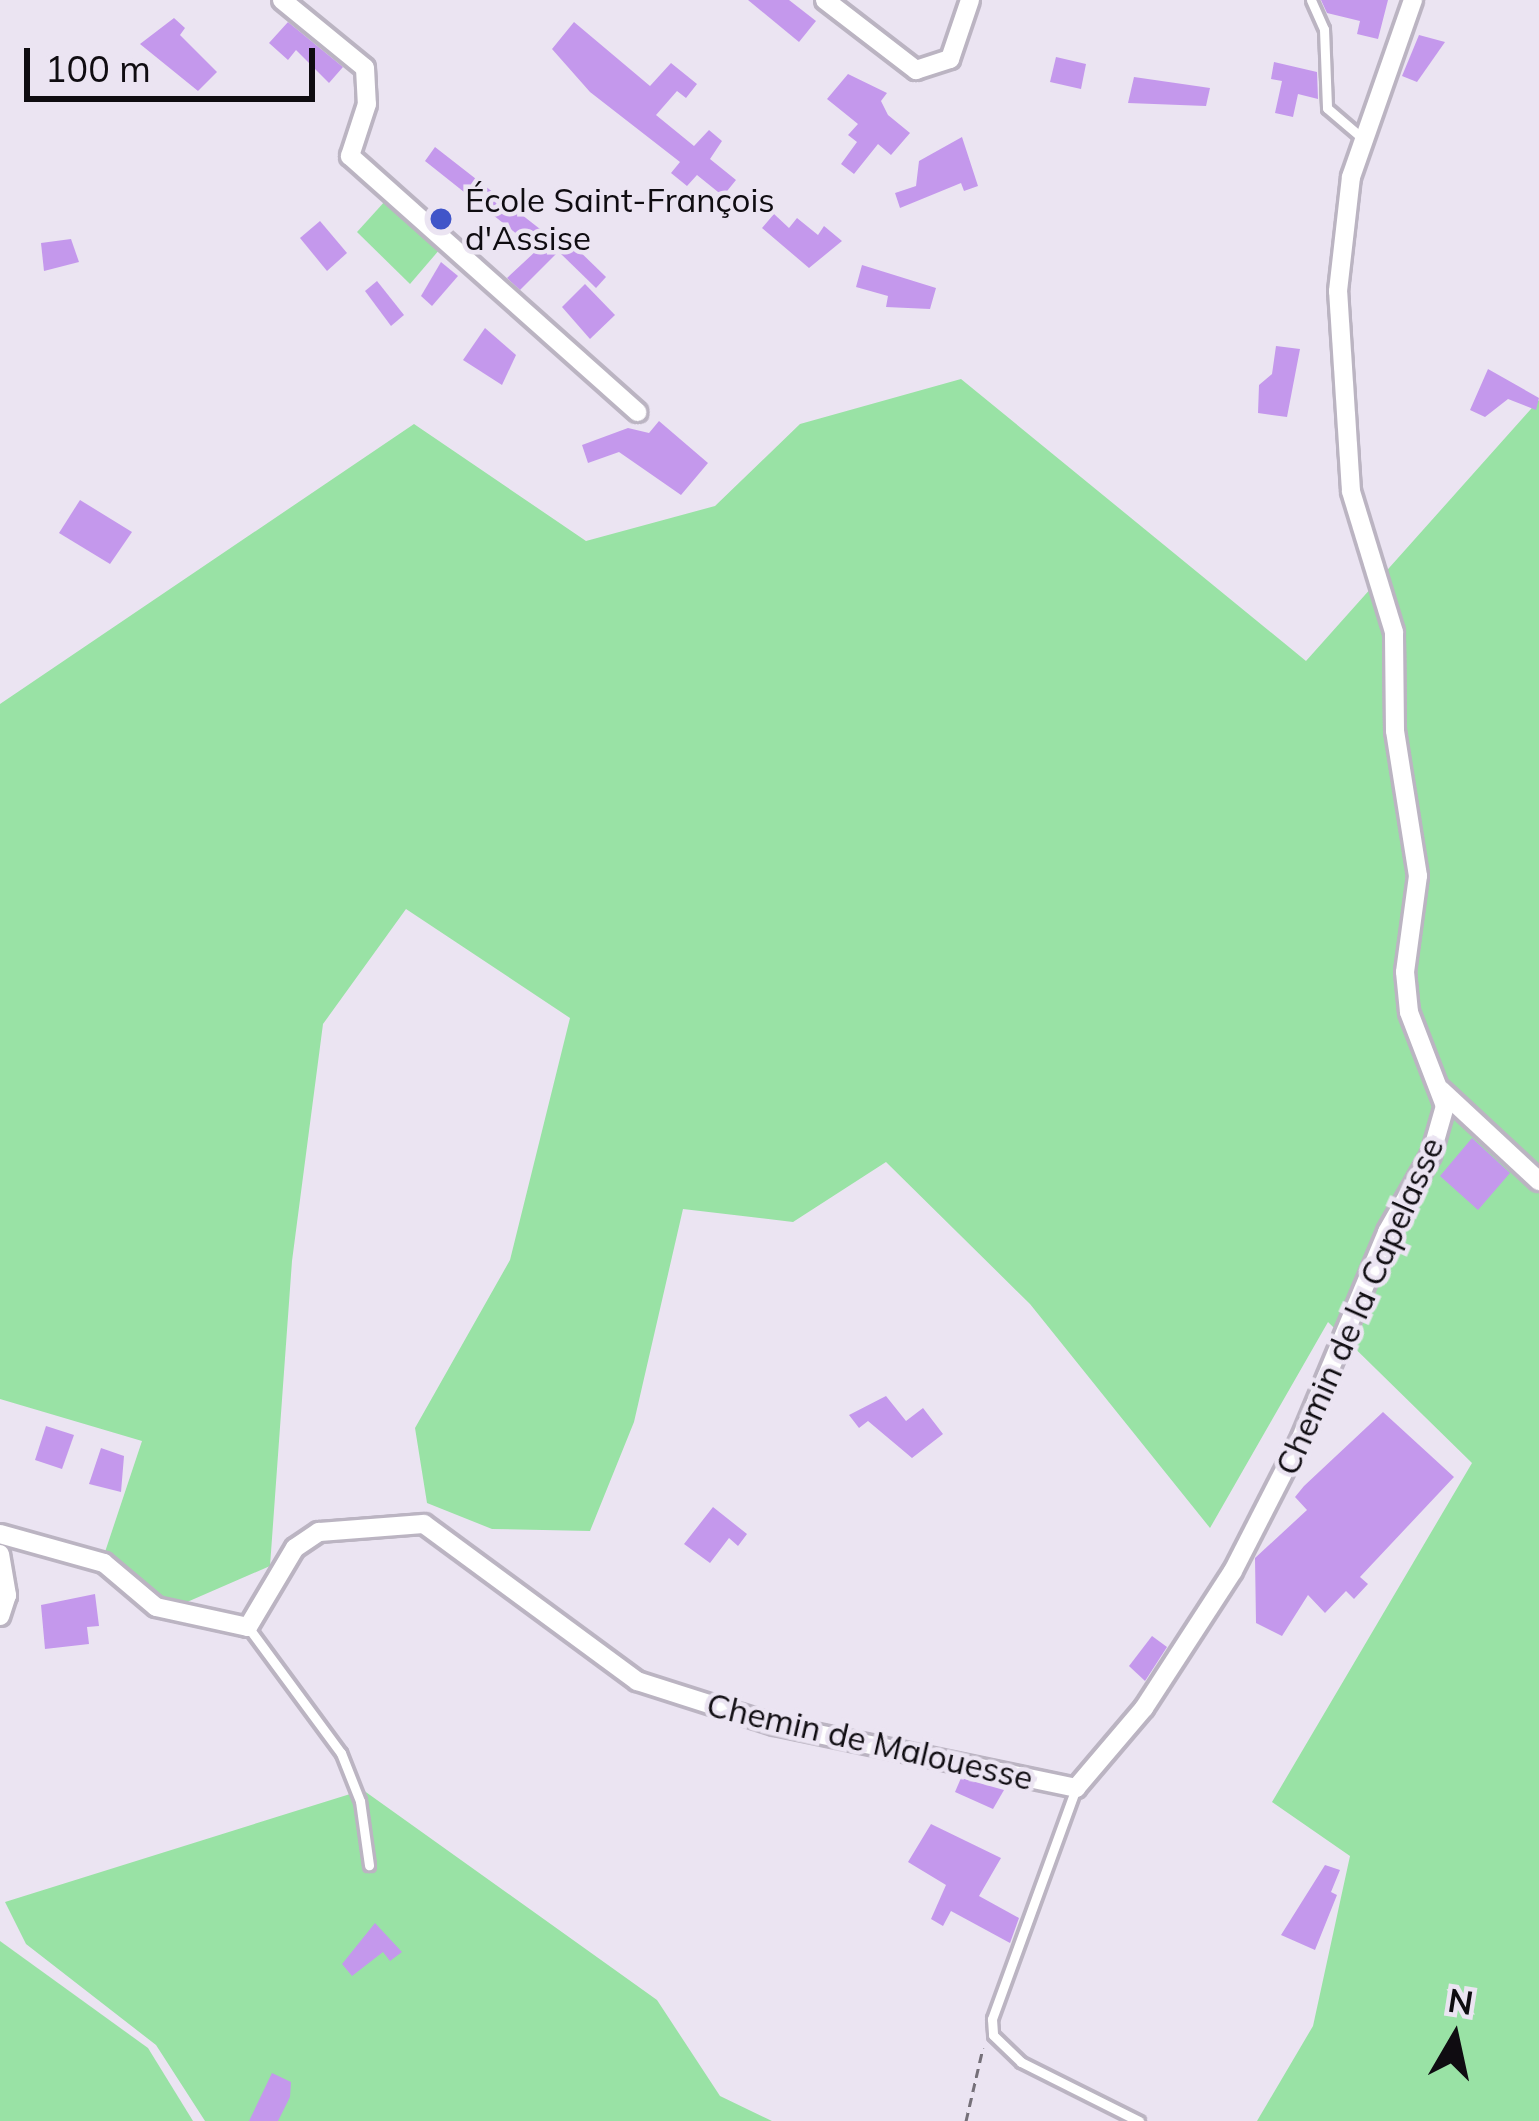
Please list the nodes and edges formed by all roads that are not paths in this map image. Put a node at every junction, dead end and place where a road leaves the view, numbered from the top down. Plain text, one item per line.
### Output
1 (282, 0) edge
2 (826, 0) edge
3 (970, 0) edge
4 (1311, 0) edge
5 (1413, 0) edge
6 (1362, 138) junction
7 (637, 412) dead end
8 (1442, 1090) junction
9 (1539, 1181) edge
10 (0, 1534) edge
11 (0, 1554) edge
12 (0, 1616) edge
13 (248, 1627) junction
14 (1076, 1788) junction
15 (369, 1865) dead end
16 (1139, 2121) edge

1 - 7 street
2 - 3 street
4 - 6 lane
5 - 6 street, Chemin de la Capelasse
6 - 8 street, Chemin de la Capelasse
8 - 9 street
8 - 14 street, Chemin de la Capelasse
10 - 13 street
11 - 12 street
13 - 14 street, Chemin de Malouesse
13 - 15 lane
14 - 16 lane

